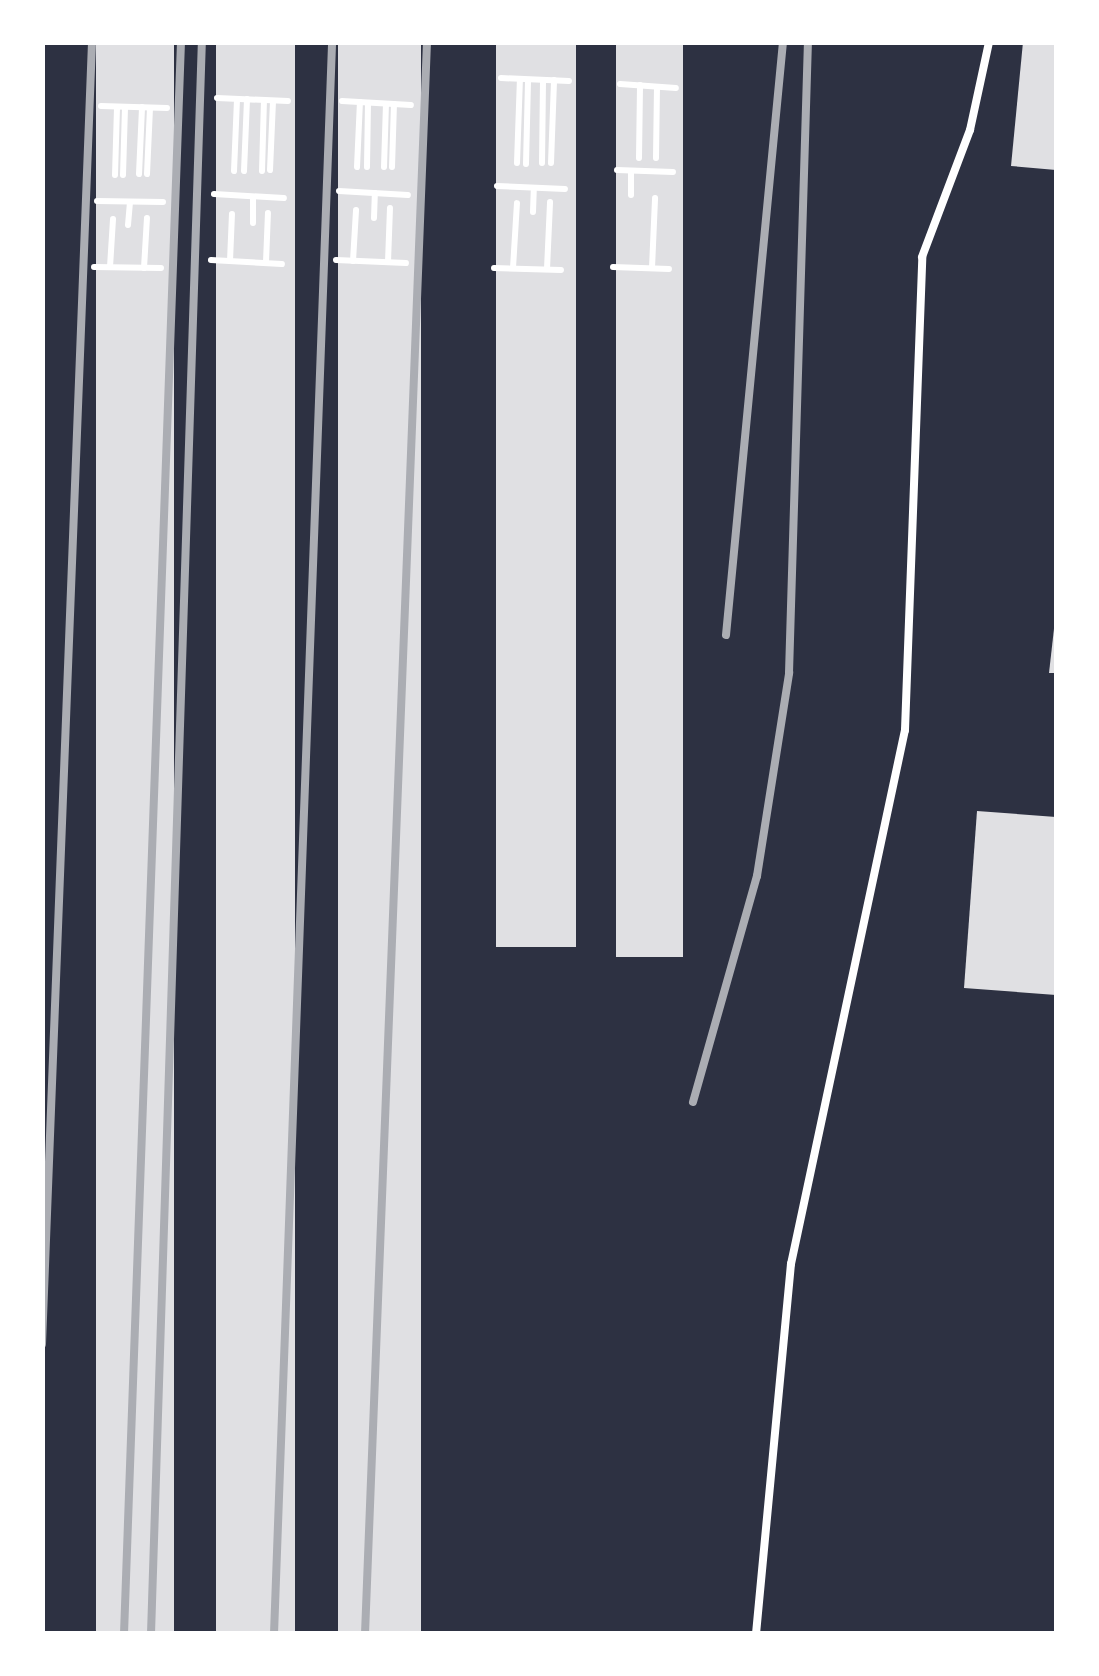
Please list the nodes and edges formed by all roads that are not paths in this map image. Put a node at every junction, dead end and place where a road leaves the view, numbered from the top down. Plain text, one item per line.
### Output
1 (989, 42) edge
2 (756, 1634) edge

1 - 2 lane

